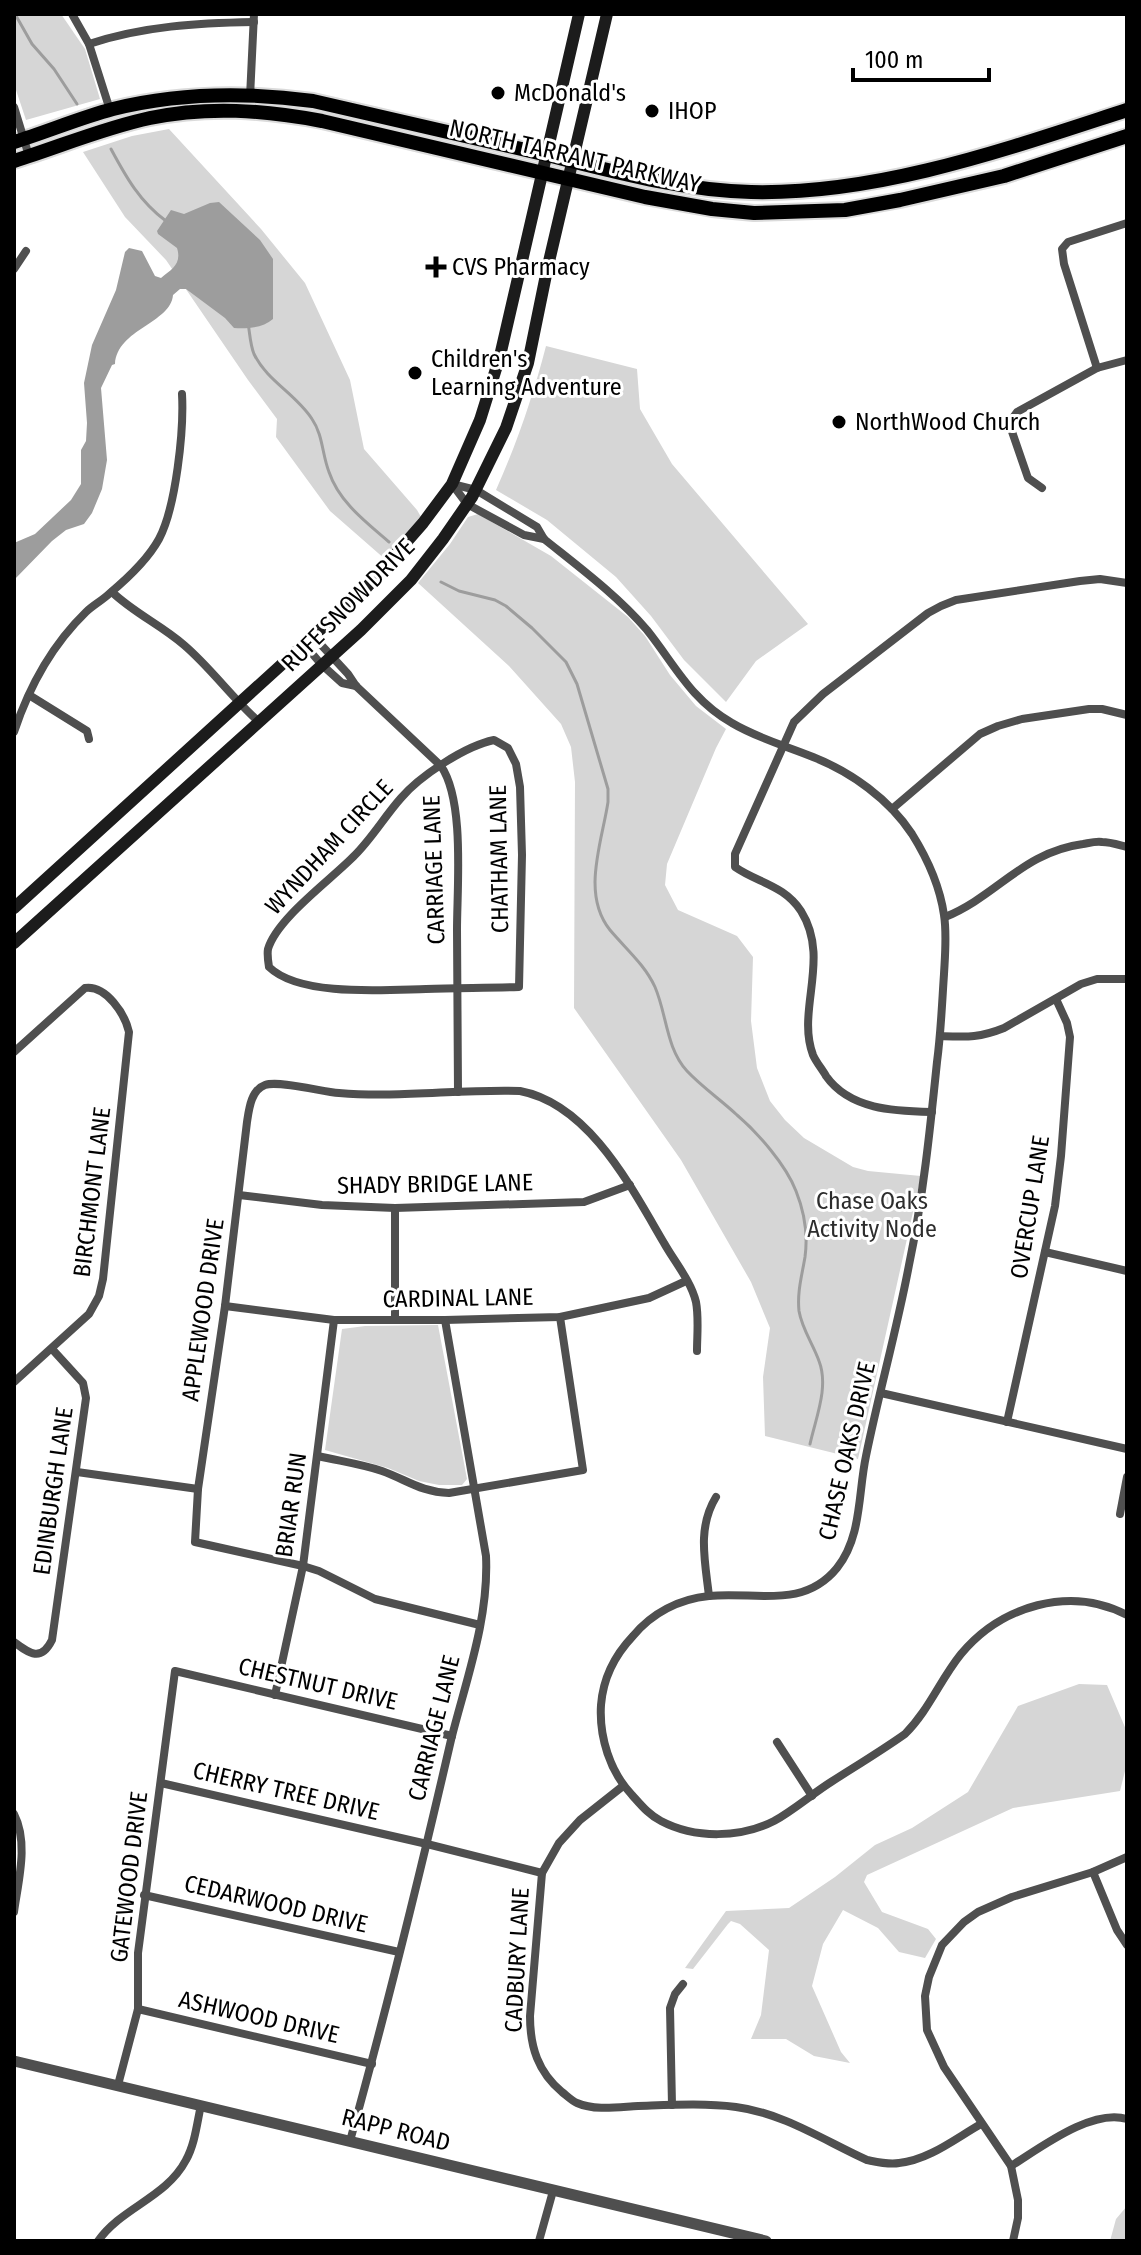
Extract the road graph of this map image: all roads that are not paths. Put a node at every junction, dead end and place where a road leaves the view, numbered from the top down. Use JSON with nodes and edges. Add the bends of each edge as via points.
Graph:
{"nodes":[{"id":1,"x":72,"y":14,"type":"edge"},
{"id":2,"x":579,"y":14,"type":"edge"},
{"id":3,"x":607,"y":14,"type":"edge"},
{"id":4,"x":254,"y":18,"type":"edge"},
{"id":5,"x":89,"y":44,"type":"junction"},
{"id":6,"x":250,"y":94,"type":"junction"},
{"id":7,"x":14,"y":107,"type":"edge"},
{"id":8,"x":110,"y":110,"type":"junction"},
{"id":9,"x":1127,"y":110,"type":"edge"},
{"id":10,"x":249,"y":111,"type":"junction"},
{"id":11,"x":406,"y":122,"type":"junction"},
{"id":12,"x":1127,"y":136,"type":"edge"},
{"id":13,"x":402,"y":139,"type":"junction"},
{"id":14,"x":19,"y":151,"type":"edge"},
{"id":15,"x":546,"y":155,"type":"junction"},
{"id":16,"x":572,"y":162,"type":"junction"},
{"id":17,"x":927,"y":169,"type":"junction"},
{"id":18,"x":542,"y":173,"type":"junction"},
{"id":19,"x":568,"y":179,"type":"junction"},
{"id":20,"x":932,"y":192,"type":"junction"},
{"id":21,"x":1127,"y":223,"type":"edge"},
{"id":22,"x":26,"y":251,"type":"dead end"},
{"id":23,"x":14,"y":269,"type":"edge"},
{"id":24,"x":1127,"y":360,"type":"edge"},
{"id":25,"x":1097,"y":368,"type":"junction"},
{"id":26,"x":182,"y":394,"type":"dead end"},
{"id":27,"x":452,"y":484,"type":"junction"},
{"id":28,"x":1042,"y":488,"type":"dead end"},
{"id":29,"x":476,"y":490,"type":"junction"},
{"id":30,"x":467,"y":504,"type":"junction"},
{"id":31,"x":544,"y":539,"type":"junction"},
{"id":32,"x":1127,"y":583,"type":"edge"},
{"id":33,"x":112,"y":592,"type":"junction"},
{"id":34,"x":308,"y":640,"type":"junction"},
{"id":35,"x":326,"y":660,"type":"junction"},
{"id":36,"x":29,"y":695,"type":"junction"},
{"id":37,"x":237,"y":703,"type":"junction"},
{"id":38,"x":1127,"y":715,"type":"edge"},
{"id":39,"x":259,"y":722,"type":"junction"},
{"id":40,"x":14,"y":732,"type":"edge"},
{"id":41,"x":89,"y":739,"type":"dead end"},
{"id":42,"x":783,"y":745,"type":"junction"},
{"id":43,"x":441,"y":766,"type":"junction"},
{"id":44,"x":892,"y":809,"type":"junction"},
{"id":45,"x":122,"y":810,"type":"junction"},
{"id":46,"x":139,"y":830,"type":"junction"},
{"id":47,"x":1127,"y":847,"type":"edge"},
{"id":48,"x":14,"y":908,"type":"edge"},
{"id":49,"x":945,"y":917,"type":"junction"},
{"id":50,"x":14,"y":943,"type":"edge"},
{"id":51,"x":1127,"y":979,"type":"edge"},
{"id":52,"x":457,"y":988,"type":"junction"},
{"id":53,"x":1056,"y":999,"type":"junction"},
{"id":54,"x":940,"y":1036,"type":"junction"},
{"id":55,"x":14,"y":1052,"type":"edge"},
{"id":56,"x":458,"y":1092,"type":"junction"},
{"id":57,"x":932,"y":1112,"type":"junction"},
{"id":58,"x":630,"y":1185,"type":"junction"},
{"id":59,"x":239,"y":1195,"type":"junction"},
{"id":60,"x":395,"y":1208,"type":"junction"},
{"id":61,"x":1045,"y":1252,"type":"junction"},
{"id":62,"x":1127,"y":1271,"type":"edge"},
{"id":63,"x":686,"y":1281,"type":"junction"},
{"id":64,"x":225,"y":1306,"type":"junction"},
{"id":65,"x":560,"y":1317,"type":"junction"},
{"id":66,"x":395,"y":1319,"type":"junction"},
{"id":67,"x":334,"y":1320,"type":"junction"},
{"id":68,"x":445,"y":1320,"type":"junction"},
{"id":69,"x":52,"y":1349,"type":"junction"},
{"id":70,"x":697,"y":1351,"type":"dead end"},
{"id":71,"x":14,"y":1382,"type":"edge"},
{"id":72,"x":881,"y":1393,"type":"junction"},
{"id":73,"x":1007,"y":1422,"type":"junction"},
{"id":74,"x":1127,"y":1449,"type":"edge"},
{"id":75,"x":318,"y":1456,"type":"junction"},
{"id":76,"x":77,"y":1472,"type":"junction"},
{"id":77,"x":1127,"y":1477,"type":"edge"},
{"id":78,"x":474,"y":1488,"type":"junction"},
{"id":79,"x":198,"y":1489,"type":"junction"},
{"id":80,"x":716,"y":1497,"type":"dead end"},
{"id":81,"x":1120,"y":1514,"type":"dead end"},
{"id":82,"x":303,"y":1566,"type":"junction"},
{"id":83,"x":709,"y":1596,"type":"junction"},
{"id":84,"x":1127,"y":1615,"type":"edge"},
{"id":85,"x":480,"y":1625,"type":"junction"},
{"id":86,"x":14,"y":1642,"type":"edge"},
{"id":87,"x":175,"y":1671,"type":"joint"},
{"id":88,"x":275,"y":1695,"type":"junction"},
{"id":89,"x":452,"y":1736,"type":"junction"},
{"id":90,"x":777,"y":1742,"type":"dead end"},
{"id":91,"x":161,"y":1783,"type":"junction"},
{"id":92,"x":623,"y":1786,"type":"junction"},
{"id":93,"x":812,"y":1796,"type":"junction"},
{"id":94,"x":14,"y":1814,"type":"edge"},
{"id":95,"x":427,"y":1844,"type":"junction"},
{"id":96,"x":1127,"y":1857,"type":"edge"},
{"id":97,"x":1093,"y":1872,"type":"junction"},
{"id":98,"x":542,"y":1873,"type":"junction"},
{"id":99,"x":144,"y":1895,"type":"junction"},
{"id":100,"x":14,"y":1912,"type":"edge"},
{"id":101,"x":1127,"y":1945,"type":"edge"},
{"id":102,"x":399,"y":1952,"type":"junction"},
{"id":103,"x":683,"y":1984,"type":"dead end"},
{"id":104,"x":138,"y":2009,"type":"junction"},
{"id":105,"x":14,"y":2061,"type":"edge"},
{"id":106,"x":372,"y":2064,"type":"junction"},
{"id":107,"x":118,"y":2085,"type":"junction"},
{"id":108,"x":201,"y":2105,"type":"junction"},
{"id":109,"x":672,"y":2105,"type":"junction"},
{"id":110,"x":1127,"y":2119,"type":"edge"},
{"id":111,"x":981,"y":2124,"type":"junction"},
{"id":112,"x":350,"y":2141,"type":"junction"},
{"id":113,"x":1011,"y":2166,"type":"junction"},
{"id":114,"x":553,"y":2191,"type":"junction"},
{"id":115,"x":98,"y":2241,"type":"edge"},
{"id":116,"x":539,"y":2241,"type":"edge"},
{"id":117,"x":766,"y":2241,"type":"edge"},
{"id":118,"x":1013,"y":2241,"type":"edge"}],
"edges":[{"from":1,"to":5,"type":"street"},
{"from":2,"to":15,"type":"main road","name":"RUFE SNOW DRIVE"},
{"from":3,"to":16,"type":"main road","name":"RUFE SNOW DRIVE"},
{"from":4,"to":5,"type":"street","via":[[134,31]]},
{"from":4,"to":6,"type":"street"},
{"from":5,"to":8,"type":"street"},
{"from":6,"to":8,"type":"main road","name":"NORTH TARRANT PARKWAY"},
{"from":6,"to":10,"type":"street"},
{"from":6,"to":11,"type":"main road","name":"NORTH TARRANT PARKWAY","via":[[313,101]]},
{"from":7,"to":14,"type":"street"},
{"from":8,"to":14,"type":"main road","name":"NORTH TARRANT PARKWAY"},
{"from":9,"to":17,"type":"main road","name":"NORTH TARRANT PARKWAY"},
{"from":10,"to":13,"type":"main road","name":"NORTH TARRANT PARKWAY"},
{"from":10,"to":14,"type":"main road","name":"NORTH TARRANT PARKWAY","via":[[151,118]]},
{"from":11,"to":13,"type":"main road"},
{"from":11,"to":15,"type":"main road","name":"NORTH TARRANT PARKWAY"},
{"from":12,"to":20,"type":"main road","name":"NORTH TARRANT PARKWAY","via":[[1004,176]]},
{"from":13,"to":18,"type":"main road","name":"NORTH TARRANT PARKWAY"},
{"from":15,"to":16,"type":"main road","name":"NORTH TARRANT PARKWAY"},
{"from":15,"to":18,"type":"main road","name":"RUFE SNOW DRIVE"},
{"from":16,"to":17,"type":"main road","name":"NORTH TARRANT PARKWAY","via":[[675,185],[750,192],[802,191]]},
{"from":16,"to":19,"type":"main road","name":"RUFE SNOW DRIVE"},
{"from":17,"to":20,"type":"main road"},
{"from":18,"to":19,"type":"main road","name":"NORTH TARRANT PARKWAY"},
{"from":18,"to":27,"type":"main road","name":"RUFE SNOW DRIVE","via":[[500,356]]},
{"from":19,"to":20,"type":"main road","name":"NORTH TARRANT PARKWAY","via":[[668,202],[754,213],[845,210]]},
{"from":19,"to":29,"type":"main road","name":"RUFE SNOW DRIVE","via":[[528,363],[506,428]]},
{"from":21,"to":25,"type":"street","via":[[1068,242],[1062,249]]},
{"from":22,"to":23,"type":"street"},
{"from":24,"to":25,"type":"street"},
{"from":25,"to":28,"type":"street","via":[[1017,412],[1009,423],[1028,478]]},
{"from":26,"to":33,"type":"street","via":[[166,523],[151,551]]},
{"from":27,"to":29,"type":"street","name":"CHASE OAKS DRIVE"},
{"from":27,"to":30,"type":"street","name":"CHASE OAKS DRIVE"},
{"from":27,"to":34,"type":"main road","name":"RUFE SNOW DRIVE","via":[[382,570]]},
{"from":29,"to":30,"type":"main road","name":"RUFE SNOW DRIVE"},
{"from":29,"to":31,"type":"street","name":"CHASE OAKS DRIVE","via":[[537,527]]},
{"from":30,"to":31,"type":"street","name":"CHASE OAKS DRIVE","via":[[524,535]]},
{"from":30,"to":35,"type":"main road","name":"RUFE SNOW DRIVE","via":[[411,580]]},
{"from":31,"to":42,"type":"street","name":"CHASE OAKS DRIVE","via":[[633,616],[696,698],[733,724]]},
{"from":32,"to":42,"type":"street","via":[[1080,581],[941,606],[823,694],[794,722]]},
{"from":33,"to":36,"type":"street","via":[[63,638]]},
{"from":33,"to":37,"type":"street","via":[[183,644]]},
{"from":34,"to":35,"type":"street","name":"CARRIAGE LANE"},
{"from":34,"to":37,"type":"main road","name":"RUFE SNOW DRIVE"},
{"from":35,"to":39,"type":"main road","name":"RUFE SNOW DRIVE"},
{"from":35,"to":43,"type":"street","name":"CARRIAGE LANE","via":[[342,683],[356,686]]},
{"from":36,"to":40,"type":"street"},
{"from":36,"to":41,"type":"street","via":[[87,731]]},
{"from":37,"to":39,"type":"street"},
{"from":37,"to":45,"type":"main road","name":"RUFE SNOW DRIVE"},
{"from":38,"to":44,"type":"street","via":[[1089,709],[998,726],[980,734]]},
{"from":39,"to":46,"type":"main road","name":"RUFE SNOW DRIVE"},
{"from":42,"to":44,"type":"street","name":"CHASE OAKS DRIVE","via":[[834,766]]},
{"from":42,"to":57,"type":"street","via":[[734,864],[794,902],[809,928],[814,961],[810,1043],[830,1081],[866,1105]]},
{"from":43,"to":52,"type":"street","name":"CARRIAGE LANE","via":[[452,791],[457,837]]},
{"from":43,"to":52,"type":"street","name":"CHATHAM LANE","via":[[494,740],[508,748],[520,787],[519,987]]},
{"from":43,"to":52,"type":"street","name":"WYNDHAM CIRCLE","via":[[402,796],[357,853],[294,911],[271,943],[267,959],[276,974],[316,986]]},
{"from":44,"to":49,"type":"street","name":"CHASE OAKS DRIVE","via":[[926,861]]},
{"from":45,"to":46,"type":"main road"},
{"from":45,"to":48,"type":"main road","name":"RUFE SNOW DRIVE"},
{"from":46,"to":50,"type":"main road","name":"RUFE SNOW DRIVE"},
{"from":47,"to":49,"type":"street","via":[[1102,842],[1049,852]]},
{"from":49,"to":54,"type":"street","name":"CHASE OAKS DRIVE"},
{"from":51,"to":53,"type":"street","via":[[1097,979]]},
{"from":52,"to":56,"type":"street","name":"CARRIAGE LANE"},
{"from":53,"to":54,"type":"street","via":[[992,1033]]},
{"from":53,"to":61,"type":"street","name":"OVERCUP LANE","via":[[1067,1023],[1070,1051],[1058,1181]]},
{"from":54,"to":57,"type":"street","name":"CHASE OAKS DRIVE"},
{"from":55,"to":69,"type":"street","name":"BIRCHMONT LANE","via":[[91,987],[127,1021],[129,1046],[103,1279],[89,1314]]},
{"from":56,"to":58,"type":"street","via":[[533,1093],[590,1133]]},
{"from":56,"to":59,"type":"street","name":"APPLEWOOD DRIVE","via":[[359,1095],[266,1085],[250,1106]]},
{"from":57,"to":72,"type":"street","name":"CHASE OAKS DRIVE","via":[[909,1265]]},
{"from":58,"to":60,"type":"street","name":"SHADY BRIDGE LANE","via":[[584,1202]]},
{"from":58,"to":63,"type":"street"},
{"from":59,"to":60,"type":"street","name":"SHADY BRIDGE LANE"},
{"from":59,"to":64,"type":"street","name":"APPLEWOOD DRIVE"},
{"from":60,"to":66,"type":"street"},
{"from":61,"to":62,"type":"street"},
{"from":61,"to":73,"type":"street","name":"OVERCUP LANE"},
{"from":63,"to":65,"type":"street","name":"CARDINAL LANE","via":[[649,1298]]},
{"from":63,"to":70,"type":"street","via":[[695,1301]]},
{"from":64,"to":67,"type":"street","name":"CARDINAL LANE"},
{"from":64,"to":79,"type":"street","name":"APPLEWOOD DRIVE"},
{"from":65,"to":68,"type":"street","name":"CARDINAL LANE"},
{"from":65,"to":78,"type":"street","via":[[583,1470]]},
{"from":66,"to":67,"type":"street","name":"CARDINAL LANE"},
{"from":66,"to":68,"type":"street","name":"CARDINAL LANE"},
{"from":67,"to":75,"type":"street","name":"BRIAR RUN"},
{"from":68,"to":78,"type":"street","name":"CARRIAGE LANE"},
{"from":69,"to":71,"type":"street","name":"BIRCHMONT LANE"},
{"from":69,"to":76,"type":"street","name":"EDINBURGH LANE","via":[[86,1389]]},
{"from":72,"to":73,"type":"street"},
{"from":72,"to":83,"type":"street","name":"CHASE OAKS DRIVE","via":[[854,1534],[835,1570],[816,1586],[788,1596]]},
{"from":73,"to":74,"type":"street"},
{"from":75,"to":78,"type":"street","via":[[385,1472],[432,1493]]},
{"from":75,"to":82,"type":"street","name":"BRIAR RUN"},
{"from":76,"to":79,"type":"street"},
{"from":76,"to":86,"type":"street","name":"EDINBURGH LANE","via":[[52,1640],[41,1655]]},
{"from":77,"to":81,"type":"street"},
{"from":78,"to":85,"type":"street","name":"CARRIAGE LANE","via":[[486,1556]]},
{"from":79,"to":82,"type":"street","name":"APPLEWOOD DRIVE","via":[[195,1542]]},
{"from":80,"to":83,"type":"street","via":[[707,1513],[703,1548]]},
{"from":82,"to":85,"type":"street","via":[[375,1599]]},
{"from":82,"to":88,"type":"street","name":"BRIAR RUN"},
{"from":83,"to":92,"type":"street","name":"CHASE OAKS DRIVE","via":[[663,1610],[618,1652],[603,1690],[601,1726]]},
{"from":84,"to":93,"type":"street","name":"CHASE OAKS DRIVE","via":[[1076,1601],[1018,1610],[962,1653],[905,1734]]},
{"from":85,"to":89,"type":"street","name":"CARRIAGE LANE"},
{"from":87,"to":88,"type":"street","name":"CHESTNUT DRIVE"},
{"from":87,"to":91,"type":"street","name":"GATEWOOD DRIVE"},
{"from":88,"to":89,"type":"street","name":"CHESTNUT DRIVE"},
{"from":89,"to":95,"type":"street","name":"CARRIAGE LANE"},
{"from":90,"to":93,"type":"street"},
{"from":91,"to":95,"type":"street","name":"CHERRY TREE DRIVE"},
{"from":91,"to":99,"type":"street","name":"GATEWOOD DRIVE"},
{"from":92,"to":93,"type":"street","name":"CHASE OAKS DRIVE","via":[[663,1823],[714,1835],[773,1821]]},
{"from":92,"to":98,"type":"street","name":"CADBURY LANE","via":[[580,1820]]},
{"from":94,"to":100,"type":"street","via":[[22,1846]]},
{"from":95,"to":98,"type":"street","name":"CHERRY TREE DRIVE"},
{"from":95,"to":102,"type":"street","name":"CARRIAGE LANE"},
{"from":96,"to":97,"type":"street"},
{"from":97,"to":101,"type":"street"},
{"from":97,"to":111,"type":"street","via":[[978,1912],[942,1945],[935,1959],[925,1996],[927,2030]]},
{"from":98,"to":109,"type":"street","name":"CADBURY LANE","via":[[530,2016],[530,2037],[542,2071],[577,2103],[599,2108]]},
{"from":99,"to":102,"type":"street","name":"CEDARWOOD DRIVE"},
{"from":99,"to":104,"type":"street","name":"GATEWOOD DRIVE"},
{"from":102,"to":106,"type":"street","name":"CARRIAGE LANE"},
{"from":103,"to":109,"type":"street","via":[[670,2008]]},
{"from":104,"to":106,"type":"street","name":"ASHWOOD DRIVE"},
{"from":104,"to":107,"type":"street","name":"GATEWOOD DRIVE"},
{"from":105,"to":107,"type":"street","name":"RAPP ROAD"},
{"from":106,"to":112,"type":"street","name":"CARRIAGE LANE"},
{"from":107,"to":108,"type":"street","name":"RAPP ROAD"},
{"from":108,"to":112,"type":"street","name":"RAPP ROAD"},
{"from":108,"to":115,"type":"street","via":[[186,2160],[174,2177],[114,2221]]},
{"from":109,"to":111,"type":"street","via":[[756,2110],[867,2160],[898,2164],[922,2157]]},
{"from":110,"to":113,"type":"street","via":[[1099,2118]]},
{"from":111,"to":113,"type":"street"},
{"from":112,"to":114,"type":"street","name":"RAPP ROAD"},
{"from":113,"to":118,"type":"street","via":[[1018,2200]]},
{"from":114,"to":116,"type":"street"},
{"from":114,"to":117,"type":"street","name":"RAPP ROAD"}]}
